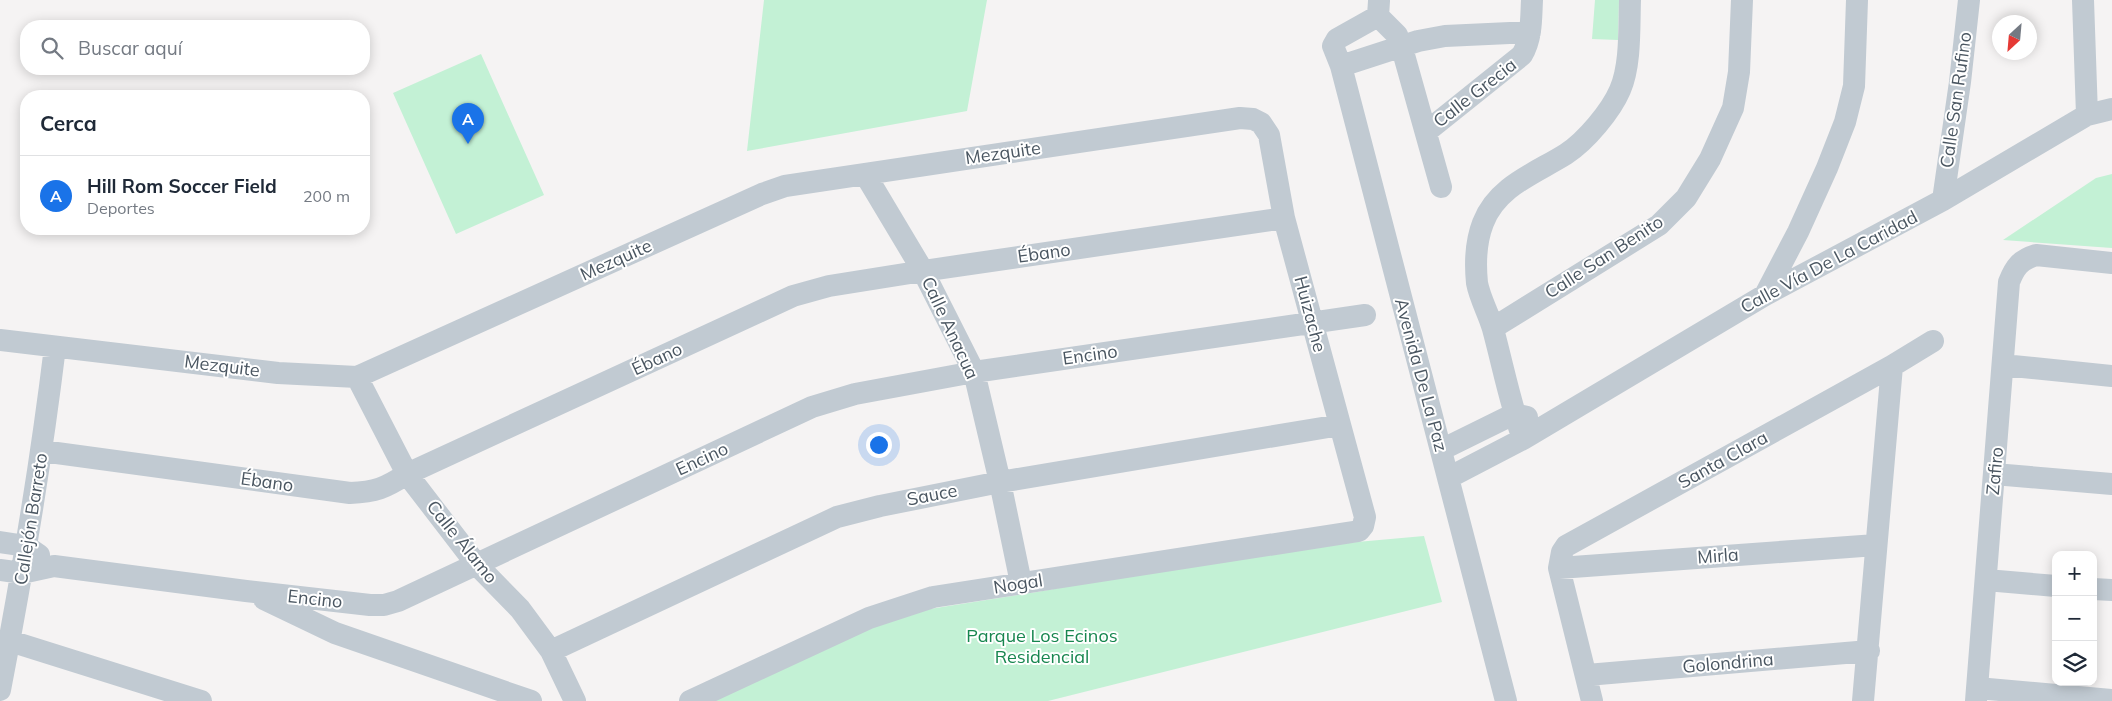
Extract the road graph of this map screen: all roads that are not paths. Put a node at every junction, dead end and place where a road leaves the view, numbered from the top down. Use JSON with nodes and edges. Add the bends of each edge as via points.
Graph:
{"nodes":[{"id":1,"x":1532,"y":0,"type":"edge"},
{"id":2,"x":1630,"y":0,"type":"edge"},
{"id":3,"x":1742,"y":0,"type":"edge"},
{"id":4,"x":1857,"y":0,"type":"edge"},
{"id":5,"x":1969,"y":0,"type":"edge"},
{"id":6,"x":2083,"y":0,"type":"edge"},
{"id":7,"x":1379,"y":8,"type":"edge"},
{"id":8,"x":1530,"y":32,"type":"junction"},
{"id":9,"x":1402,"y":48,"type":"junction"},
{"id":10,"x":1338,"y":58,"type":"junction"},
{"id":11,"x":2112,"y":109,"type":"edge"},
{"id":12,"x":2088,"y":115,"type":"junction"},
{"id":13,"x":1240,"y":118,"type":"joint"},
{"id":14,"x":1426,"y":132,"type":"junction"},
{"id":15,"x":865,"y":174,"type":"junction"},
{"id":16,"x":1442,"y":187,"type":"dead end"},
{"id":17,"x":1943,"y":200,"type":"junction"},
{"id":18,"x":1284,"y":218,"type":"junction"},
{"id":19,"x":2112,"y":263,"type":"edge"},
{"id":20,"x":923,"y":271,"type":"junction"},
{"id":21,"x":1765,"y":295,"type":"junction"},
{"id":22,"x":1365,"y":315,"type":"dead end"},
{"id":23,"x":1312,"y":323,"type":"junction"},
{"id":24,"x":1493,"y":328,"type":"junction"},
{"id":25,"x":0,"y":340,"type":"edge"},
{"id":26,"x":1933,"y":340,"type":"dead end"},
{"id":27,"x":55,"y":347,"type":"junction"},
{"id":28,"x":2003,"y":365,"type":"junction"},
{"id":29,"x":1892,"y":366,"type":"junction"},
{"id":30,"x":974,"y":372,"type":"junction"},
{"id":31,"x":2112,"y":376,"type":"edge"},
{"id":32,"x":357,"y":378,"type":"junction"},
{"id":33,"x":1514,"y":414,"type":"junction"},
{"id":34,"x":1550,"y":422,"type":"junction"},
{"id":35,"x":1340,"y":426,"type":"junction"},
{"id":36,"x":1523,"y":440,"type":"junction"},
{"id":37,"x":1441,"y":450,"type":"junction"},
{"id":38,"x":42,"y":451,"type":"junction"},
{"id":39,"x":407,"y":474,"type":"junction"},
{"id":40,"x":1994,"y":474,"type":"junction"},
{"id":41,"x":1448,"y":478,"type":"junction"},
{"id":42,"x":1000,"y":482,"type":"junction"},
{"id":43,"x":2112,"y":484,"type":"edge"},
{"id":44,"x":1363,"y":526,"type":"joint"},
{"id":45,"x":0,"y":542,"type":"edge"},
{"id":46,"x":1876,"y":545,"type":"junction"},
{"id":47,"x":26,"y":546,"type":"junction"},
{"id":48,"x":1559,"y":564,"type":"junction"},
{"id":49,"x":477,"y":565,"type":"junction"},
{"id":50,"x":54,"y":566,"type":"junction"},
{"id":51,"x":0,"y":570,"type":"edge"},
{"id":52,"x":22,"y":573,"type":"junction"},
{"id":53,"x":1986,"y":580,"type":"junction"},
{"id":54,"x":1021,"y":583,"type":"junction"},
{"id":55,"x":2052,"y":586,"type":"edge"},
{"id":56,"x":2097,"y":589,"type":"edge"},
{"id":57,"x":2112,"y":590,"type":"edge"},
{"id":58,"x":246,"y":591,"type":"junction"},
{"id":59,"x":10,"y":641,"type":"junction"},
{"id":60,"x":551,"y":651,"type":"junction"},
{"id":61,"x":1868,"y":651,"type":"junction"},
{"id":62,"x":1586,"y":675,"type":"junction"},
{"id":63,"x":0,"y":690,"type":"edge"},
{"id":64,"x":1976,"y":694,"type":"edge"},
{"id":65,"x":2112,"y":700,"type":"edge"},
{"id":66,"x":201,"y":701,"type":"edge"},
{"id":67,"x":531,"y":701,"type":"edge"},
{"id":68,"x":576,"y":701,"type":"edge"},
{"id":69,"x":690,"y":701,"type":"edge"},
{"id":70,"x":1506,"y":701,"type":"edge"},
{"id":71,"x":1592,"y":701,"type":"edge"},
{"id":72,"x":1863,"y":701,"type":"edge"}],
"edges":[{"from":1,"to":8,"type":"street","name":"Calle Grecia"},
{"from":2,"to":24,"type":"street","via":[[1626,72],[1611,106],[1568,153],[1505,192],[1484,222],[1476,265],[1478,285]]},
{"from":3,"to":24,"type":"street","name":"Calle San Benito","via":[[1739,72],[1732,108],[1710,159],[1686,198],[1659,225]]},
{"from":4,"to":21,"type":"street","via":[[1854,86],[1845,122],[1802,224]]},
{"from":5,"to":17,"type":"street","name":"Calle San Rufino"},
{"from":6,"to":12,"type":"street"},
{"from":7,"to":9,"type":"street","name":"Calle Grecia"},
{"from":7,"to":10,"type":"street","via":[[1337,39],[1334,46]]},
{"from":8,"to":9,"type":"street","via":[[1445,36]]},
{"from":8,"to":14,"type":"street","name":"Calle Grecia","via":[[1528,46],[1522,55]]},
{"from":9,"to":10,"type":"street"},
{"from":9,"to":14,"type":"street","name":"Calle Grecia"},
{"from":10,"to":37,"type":"street","name":"Avenida De La Paz"},
{"from":11,"to":12,"type":"street","name":"Calle Vía De La Caridad"},
{"from":12,"to":17,"type":"street","name":"Calle Vía De La Caridad"},
{"from":13,"to":15,"type":"street","name":"Mezquite"},
{"from":13,"to":18,"type":"street","name":"Huizache","via":[[1261,123],[1269,135]]},
{"from":14,"to":16,"type":"street"},
{"from":15,"to":20,"type":"street","name":"Calle Anacua"},
{"from":15,"to":32,"type":"street","name":"Mezquite","via":[[785,186],[762,194]]},
{"from":17,"to":21,"type":"street","name":"Calle Vía De La Caridad"},
{"from":18,"to":20,"type":"street","name":"Ébano"},
{"from":18,"to":23,"type":"street","name":"Huizache"},
{"from":19,"to":28,"type":"street","name":"Zafiro","via":[[2036,255],[2024,259],[2014,268],[2009,282]]},
{"from":20,"to":30,"type":"street","name":"Calle Anacua"},
{"from":20,"to":39,"type":"street","name":"Ébano","via":[[829,286],[793,296]]},
{"from":21,"to":34,"type":"street","name":"Calle Vía De La Caridad"},
{"from":22,"to":23,"type":"street","name":"Encino"},
{"from":23,"to":30,"type":"street","name":"Encino"},
{"from":23,"to":35,"type":"street","name":"Huizache"},
{"from":24,"to":33,"type":"street"},
{"from":25,"to":27,"type":"street","name":"Mezquite"},
{"from":26,"to":29,"type":"street","name":"Santa Clara"},
{"from":27,"to":32,"type":"street","name":"Mezquite","via":[[278,373]]},
{"from":27,"to":38,"type":"street","name":"Callejón Barreto"},
{"from":28,"to":31,"type":"street"},
{"from":28,"to":40,"type":"street","name":"Zafiro"},
{"from":29,"to":46,"type":"street"},
{"from":29,"to":48,"type":"street","name":"Santa Clara","via":[[1566,546]]},
{"from":30,"to":42,"type":"street","name":"Calle Anacua"},
{"from":30,"to":49,"type":"street","name":"Encino","via":[[855,394],[812,407]]},
{"from":32,"to":39,"type":"street","name":"Calle Álamo"},
{"from":33,"to":34,"type":"street"},
{"from":33,"to":36,"type":"street"},
{"from":33,"to":37,"type":"street"},
{"from":34,"to":36,"type":"street","name":"Calle Vía De La Caridad"},
{"from":35,"to":42,"type":"street","name":"Sauce"},
{"from":35,"to":44,"type":"street","name":"Huizache","via":[[1365,517]]},
{"from":36,"to":41,"type":"street","name":"Calle Vía De La Caridad"},
{"from":37,"to":41,"type":"street","name":"Avenida De La Paz"},
{"from":38,"to":39,"type":"street","name":"Ébano","via":[[350,493],[383,489]]},
{"from":38,"to":47,"type":"street","name":"Callejón Barreto"},
{"from":39,"to":49,"type":"street","name":"Calle Álamo"},
{"from":40,"to":43,"type":"street"},
{"from":40,"to":53,"type":"street","name":"Zafiro"},
{"from":41,"to":70,"type":"street","name":"Avenida De La Paz"},
{"from":42,"to":54,"type":"street","name":"Calle Anacua"},
{"from":42,"to":60,"type":"street","name":"Sauce","via":[[837,517]]},
{"from":44,"to":54,"type":"street","name":"Nogal","via":[[1353,533]]},
{"from":45,"to":47,"type":"street","name":"Encino"},
{"from":46,"to":48,"type":"street","name":"Mirla"},
{"from":46,"to":61,"type":"street"},
{"from":47,"to":50,"type":"street","name":"Encino"},
{"from":47,"to":52,"type":"street","name":"Callejón Barreto"},
{"from":48,"to":62,"type":"street"},
{"from":49,"to":58,"type":"street","name":"Encino","via":[[384,605]]},
{"from":49,"to":60,"type":"street","name":"Calle Álamo","via":[[520,609]]},
{"from":50,"to":52,"type":"street","name":"Encino"},
{"from":50,"to":58,"type":"street","name":"Encino"},
{"from":51,"to":52,"type":"street","name":"Encino"},
{"from":52,"to":59,"type":"street","name":"Callejón Barreto"},
{"from":53,"to":55,"type":"street"},
{"from":53,"to":64,"type":"street","name":"Zafiro"},
{"from":54,"to":69,"type":"street","name":"Nogal","via":[[933,597],[869,618]]},
{"from":56,"to":57,"type":"street"},
{"from":58,"to":67,"type":"street","via":[[335,633]]},
{"from":59,"to":63,"type":"street","name":"Callejón Barreto"},
{"from":59,"to":66,"type":"street"},
{"from":60,"to":68,"type":"street","name":"Calle Álamo"},
{"from":61,"to":62,"type":"street","name":"Golondrina"},
{"from":61,"to":72,"type":"street"},
{"from":62,"to":71,"type":"street"},
{"from":64,"to":65,"type":"street"}]}
